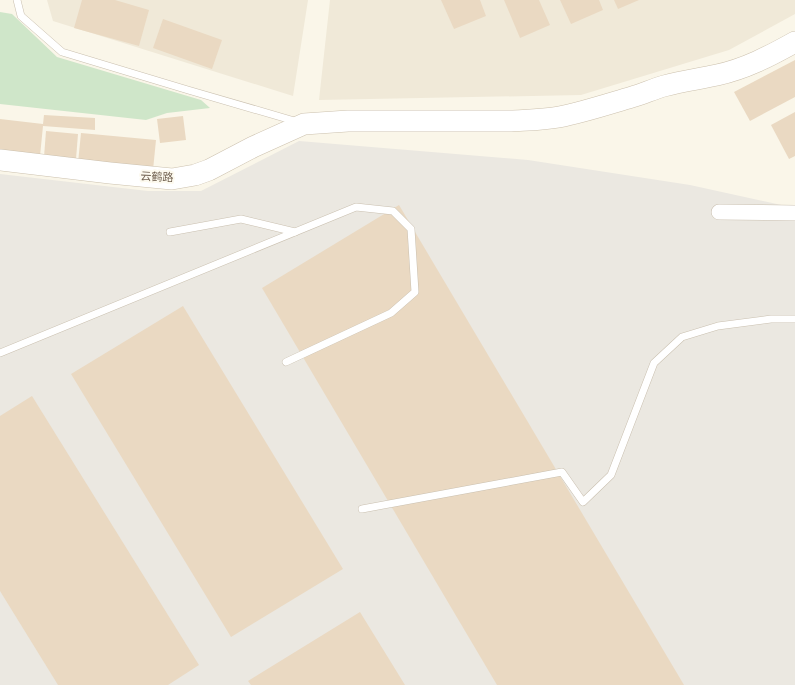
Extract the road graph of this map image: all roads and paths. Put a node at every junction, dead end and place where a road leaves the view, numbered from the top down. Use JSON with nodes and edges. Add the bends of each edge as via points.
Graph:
{"nodes":[{"id":1,"x":17,"y":0,"type":"edge"},
{"id":2,"x":795,"y":42,"type":"edge"},
{"id":3,"x":304,"y":124,"type":"junction"},
{"id":4,"x":0,"y":160,"type":"edge"},
{"id":5,"x":719,"y":212,"type":"dead end"},
{"id":6,"x":795,"y":213,"type":"edge"},
{"id":7,"x":170,"y":232,"type":"dead end"},
{"id":8,"x":295,"y":232,"type":"junction"},
{"id":9,"x":795,"y":319,"type":"edge"},
{"id":10,"x":0,"y":353,"type":"edge"},
{"id":11,"x":286,"y":362,"type":"dead end"},
{"id":12,"x":362,"y":509,"type":"dead end"}],
"edges":[{"from":1,"to":3,"type":"lane","via":[[21,16],[62,52]]},
{"from":2,"to":3,"type":"street","via":[[776,53],[734,70],[675,83],[559,117],[511,121],[348,121]]},
{"from":3,"to":4,"type":"street","name":"云鹤路","via":[[209,170],[172,179]]},
{"from":5,"to":6,"type":"street"},
{"from":7,"to":8,"type":"lane","via":[[241,219]]},
{"from":8,"to":10,"type":"lane"},
{"from":8,"to":11,"type":"lane","via":[[356,207],[393,211],[411,229],[415,292],[391,313]]},
{"from":9,"to":12,"type":"lane","via":[[718,326],[682,337],[654,363],[611,474],[583,502],[562,472]]}]}
